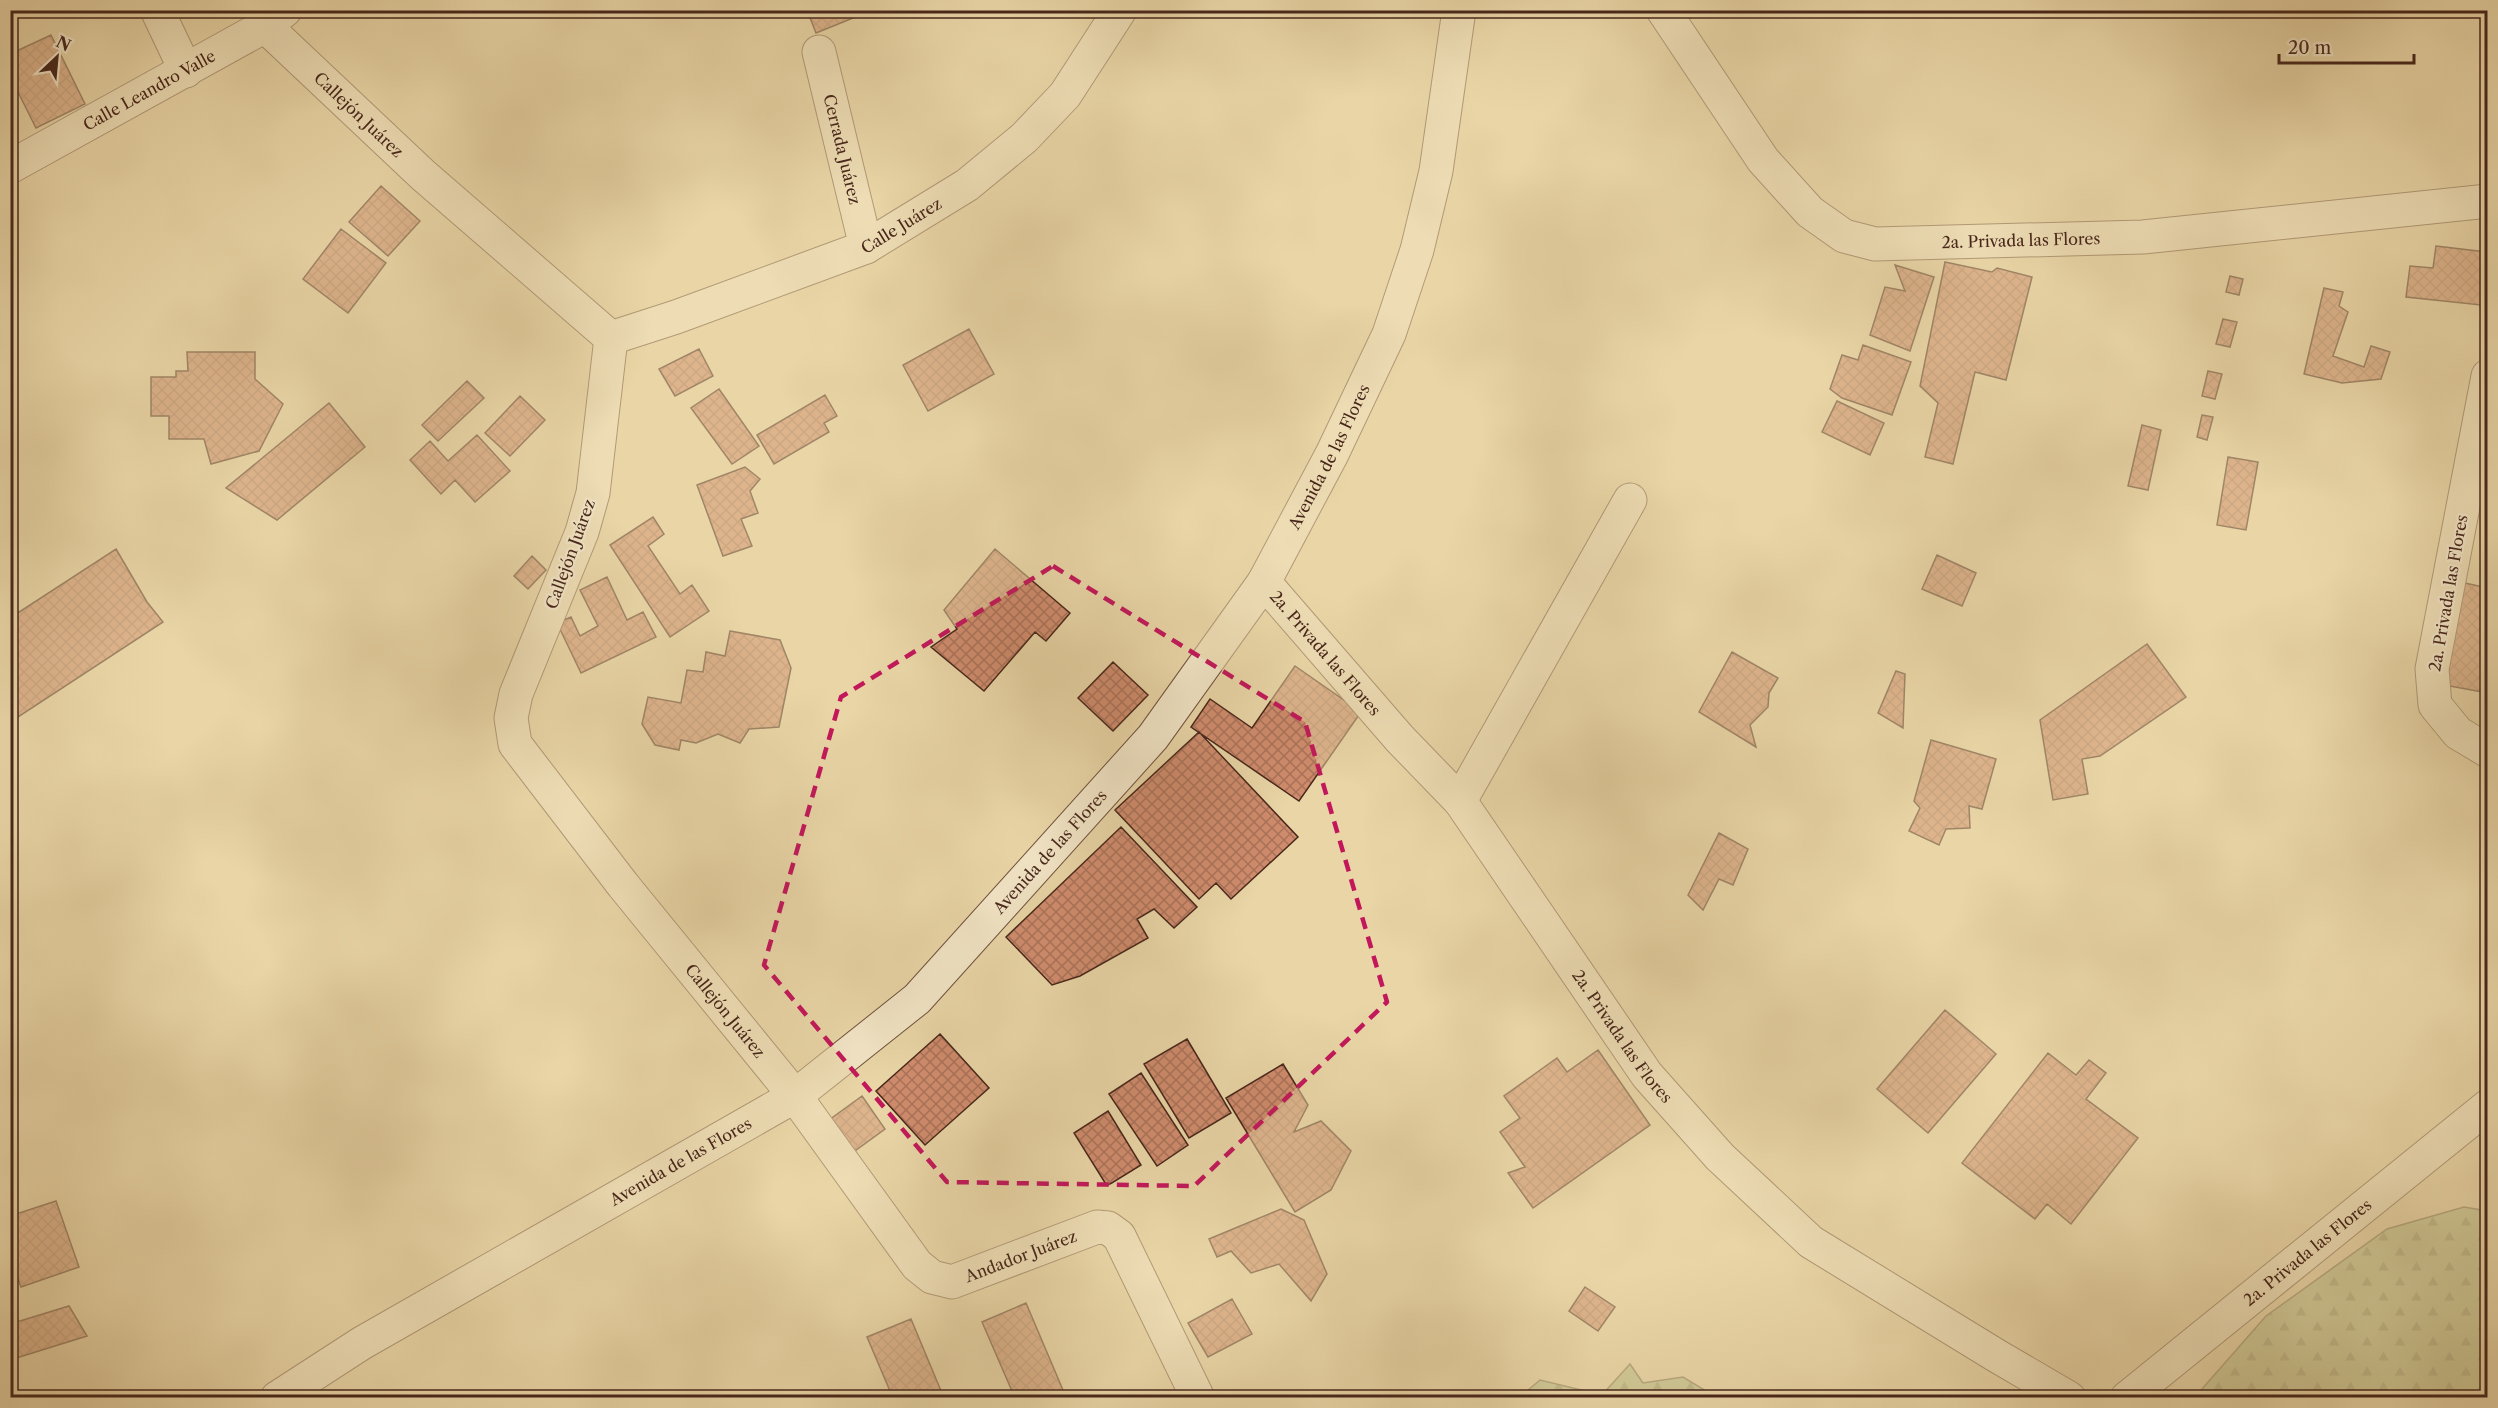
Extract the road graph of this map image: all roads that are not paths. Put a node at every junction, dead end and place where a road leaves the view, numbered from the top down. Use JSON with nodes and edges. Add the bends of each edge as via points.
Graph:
{"nodes":[{"id":1,"x":157,"y":10,"type":"edge"},
{"id":2,"x":1120,"y":10,"type":"edge"},
{"id":3,"x":1459,"y":10,"type":"edge"},
{"id":4,"x":1663,"y":10,"type":"edge"},
{"id":5,"x":275,"y":18,"type":"edge"},
{"id":6,"x":819,"y":52,"type":"dead end"},
{"id":7,"x":186,"y":71,"type":"junction"},
{"id":8,"x":10,"y":167,"type":"edge"},
{"id":9,"x":2487,"y":201,"type":"edge"},
{"id":10,"x":866,"y":247,"type":"junction"},
{"id":11,"x":610,"y":338,"type":"junction"},
{"id":12,"x":2487,"y":376,"type":"edge"},
{"id":13,"x":1630,"y":500,"type":"dead end"},
{"id":14,"x":1264,"y":582,"type":"junction"},
{"id":15,"x":2487,"y":751,"type":"edge"},
{"id":16,"x":1460,"y":801,"type":"junction"},
{"id":17,"x":795,"y":1096,"type":"junction"},
{"id":18,"x":2487,"y":1106,"type":"edge"},
{"id":19,"x":277,"y":1398,"type":"edge"},
{"id":20,"x":1198,"y":1398,"type":"edge"},
{"id":21,"x":2069,"y":1398,"type":"edge"},
{"id":22,"x":2127,"y":1398,"type":"edge"}],
"edges":[{"from":1,"to":7,"type":"street"},
{"from":2,"to":10,"type":"street","name":"Calle Juárez","via":[[1065,95],[1024,138],[967,185]]},
{"from":3,"to":14,"type":"street","name":"Avenida de las Flores","via":[[1436,171],[1417,250],[1389,334],[1332,454]]},
{"from":4,"to":9,"type":"street","name":"2a. Privada las Flores","via":[[1763,160],[1810,212],[1844,236],[1875,244],[2143,237]]},
{"from":5,"to":7,"type":"street","name":"Calle Leandro Valle"},
{"from":5,"to":11,"type":"street","name":"Callejón Juárez","via":[[423,175]]},
{"from":6,"to":10,"type":"street","name":"Cerrada Juárez"},
{"from":7,"to":8,"type":"street","name":"Calle Leandro Valle"},
{"from":10,"to":11,"type":"street","name":"Calle Juárez"},
{"from":11,"to":17,"type":"street","name":"Callejón Juárez","via":[[593,493],[582,532],[516,694],[510,718],[515,744],[623,885]]},
{"from":12,"to":15,"type":"street","name":"2a. Privada las Flores","via":[[2432,669],[2435,705],[2458,733]]},
{"from":13,"to":16,"type":"street"},
{"from":14,"to":16,"type":"street","name":"2a. Privada las Flores","via":[[1400,739]]},
{"from":14,"to":17,"type":"street","name":"Avenida de las Flores","via":[[1153,737],[950,964],[917,999]]},
{"from":16,"to":21,"type":"street","name":"2a. Privada las Flores","via":[[1647,1075],[1720,1157],[1811,1242]]},
{"from":17,"to":19,"type":"street","name":"Avenida de las Flores","via":[[362,1343]]},
{"from":17,"to":20,"type":"street","name":"Andador Juárez","via":[[917,1265],[932,1277],[952,1282],[1097,1227],[1108,1228],[1119,1236]]},
{"from":18,"to":22,"type":"street","name":"2a. Privada las Flores"}]}
